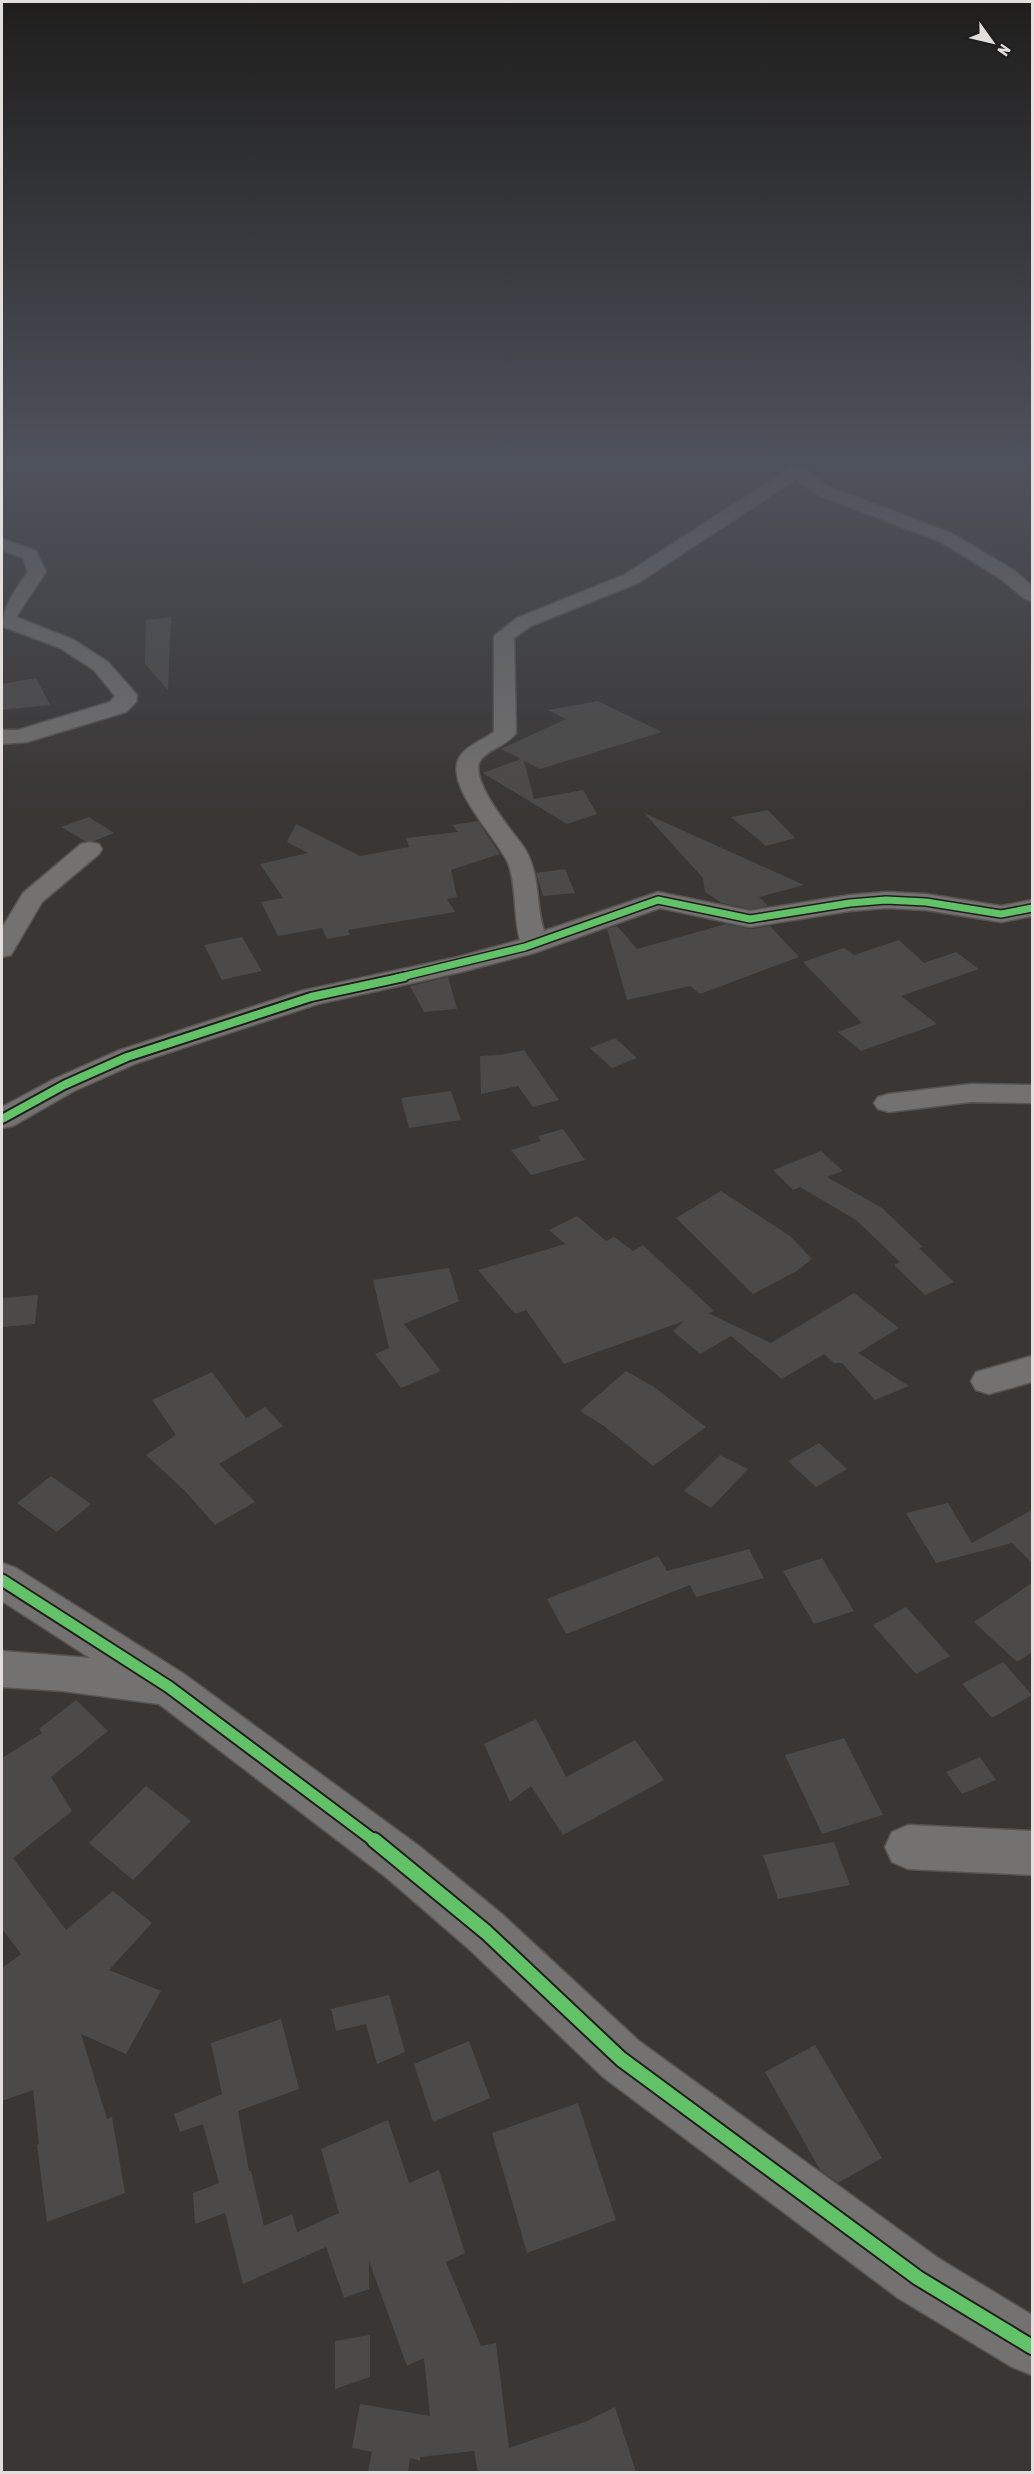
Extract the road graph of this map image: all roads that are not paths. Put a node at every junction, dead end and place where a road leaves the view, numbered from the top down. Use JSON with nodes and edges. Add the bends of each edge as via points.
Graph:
{"nodes":[{"id":1,"x":32,"y":580,"type":"edge"},
{"id":2,"x":627,"y":580,"type":"edge"},
{"id":3,"x":1015,"y":580,"type":"edge"},
{"id":4,"x":1032,"y":595,"type":"edge"},
{"id":5,"x":2,"y":737,"type":"edge"},
{"id":6,"x":90,"y":849,"type":"dead end"},
{"id":7,"x":1032,"y":908,"type":"edge"},
{"id":8,"x":534,"y":944,"type":"junction"},
{"id":9,"x":2,"y":949,"type":"edge"},
{"id":10,"x":1032,"y":1094,"type":"edge"},
{"id":11,"x":889,"y":1103,"type":"dead end"},
{"id":12,"x":2,"y":1119,"type":"edge"},
{"id":13,"x":1032,"y":1369,"type":"edge"},
{"id":14,"x":989,"y":1381,"type":"dead end"},
{"id":15,"x":2,"y":1580,"type":"edge"},
{"id":16,"x":2,"y":1669,"type":"edge"},
{"id":17,"x":169,"y":1688,"type":"junction"},
{"id":18,"x":908,"y":1847,"type":"dead end"},
{"id":19,"x":1032,"y":1853,"type":"edge"},
{"id":20,"x":1032,"y":2347,"type":"edge"}],
"edges":[{"from":1,"to":5,"type":"street","via":[[6,617],[11,623],[67,644],[101,666],[126,695],[125,702],[19,736]]},
{"from":2,"to":8,"type":"street","via":[[524,622],[504,636],[505,733],[471,757],[467,765],[468,782],[525,873],[527,918]]},
{"from":3,"to":4,"type":"street"},
{"from":6,"to":9,"type":"street","via":[[32,898]]},
{"from":7,"to":8,"type":"street","via":[[1001,914],[886,900],[750,920],[658,900]]},
{"from":8,"to":12,"type":"street","via":[[311,997],[126,1057]]},
{"from":10,"to":11,"type":"street","via":[[971,1093]]},
{"from":13,"to":14,"type":"street"},
{"from":15,"to":17,"type":"street"},
{"from":16,"to":17,"type":"street"},
{"from":17,"to":20,"type":"street","via":[[403,1862],[486,1932],[621,2059],[918,2278]]},
{"from":18,"to":19,"type":"street"}]}
